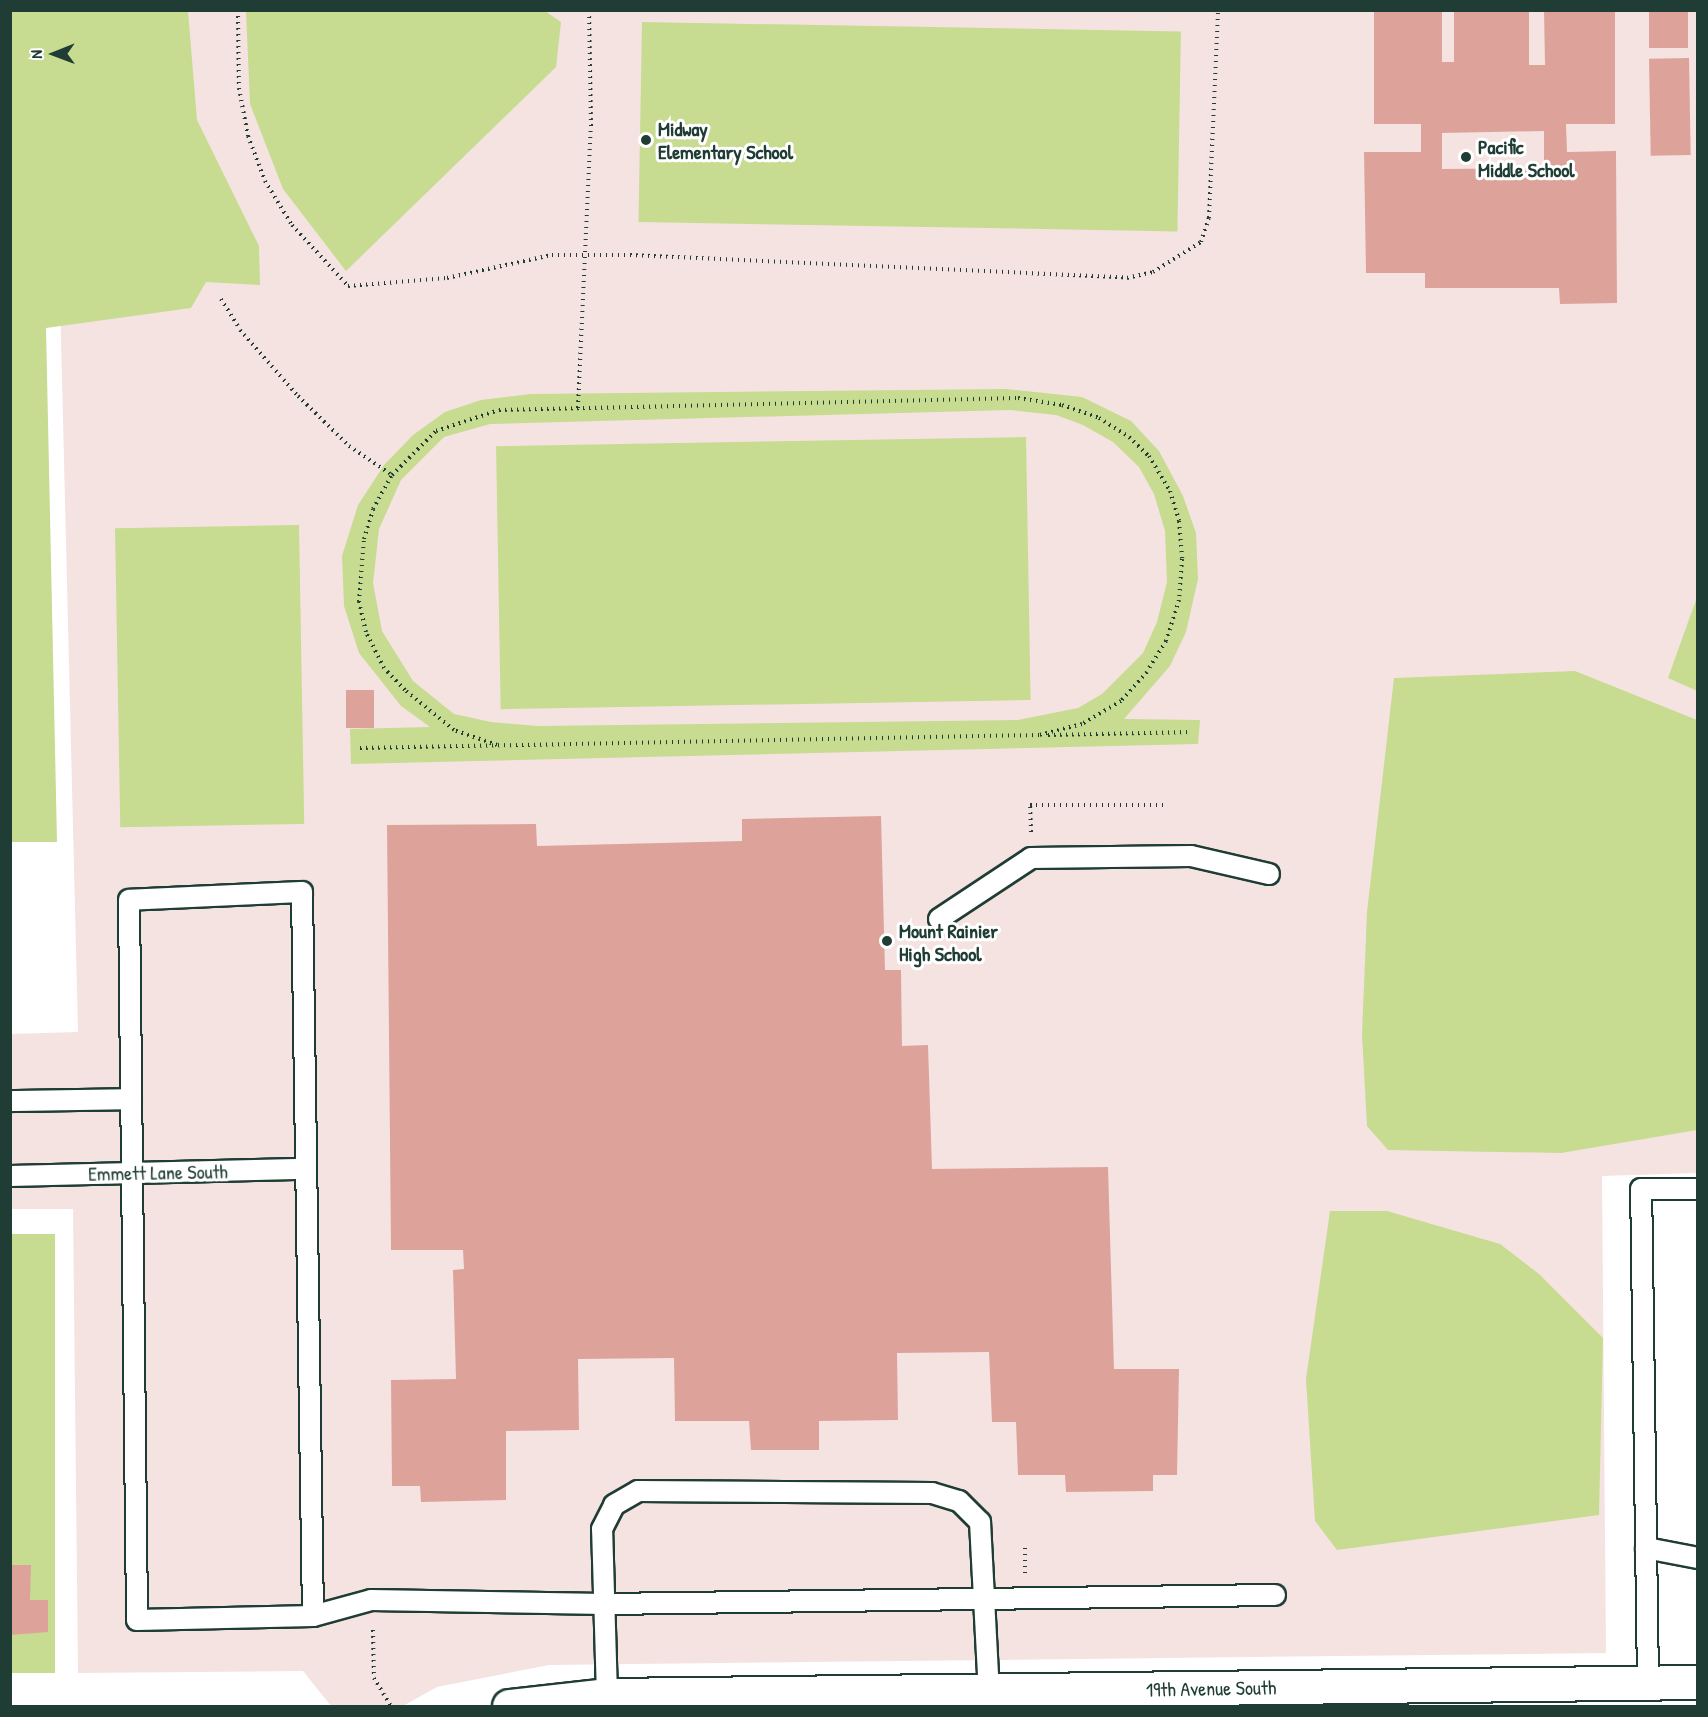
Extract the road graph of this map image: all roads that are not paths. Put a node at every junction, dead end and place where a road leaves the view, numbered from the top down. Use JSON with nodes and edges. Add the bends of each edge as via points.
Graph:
{"nodes":[{"id":1,"x":1269,"y":874,"type":"dead end"},
{"id":2,"x":939,"y":919,"type":"dead end"},
{"id":3,"x":131,"y":1099,"type":"junction"},
{"id":4,"x":10,"y":1101,"type":"edge"},
{"id":5,"x":306,"y":1169,"type":"junction"},
{"id":6,"x":132,"y":1172,"type":"junction"},
{"id":7,"x":10,"y":1176,"type":"edge"},
{"id":8,"x":1698,"y":1189,"type":"edge"},
{"id":9,"x":1646,"y":1548,"type":"junction"},
{"id":10,"x":1698,"y":1558,"type":"edge"},
{"id":11,"x":1275,"y":1595,"type":"dead end"},
{"id":12,"x":983,"y":1599,"type":"junction"},
{"id":13,"x":605,"y":1604,"type":"junction"},
{"id":14,"x":313,"y":1616,"type":"junction"},
{"id":15,"x":1648,"y":1682,"type":"junction"},
{"id":16,"x":1698,"y":1682,"type":"edge"},
{"id":17,"x":989,"y":1692,"type":"junction"},
{"id":18,"x":607,"y":1695,"type":"junction"},
{"id":19,"x":932,"y":1699,"type":"edge"},
{"id":20,"x":786,"y":1700,"type":"edge"},
{"id":21,"x":647,"y":1701,"type":"edge"},
{"id":22,"x":525,"y":1705,"type":"edge"}],
"edges":[{"from":1,"to":2,"type":"lane","via":[[1191,856],[1031,858]]},
{"from":3,"to":4,"type":"lane"},
{"from":3,"to":5,"type":"lane","via":[[129,900],[302,892]]},
{"from":3,"to":6,"type":"lane"},
{"from":5,"to":6,"type":"lane","name":"Emmett Lane South"},
{"from":5,"to":14,"type":"lane"},
{"from":6,"to":7,"type":"lane","name":"Emmett Lane South"},
{"from":6,"to":14,"type":"lane","via":[[137,1620]]},
{"from":8,"to":9,"type":"lane","via":[[1641,1189]]},
{"from":9,"to":10,"type":"lane"},
{"from":9,"to":15,"type":"lane"},
{"from":11,"to":12,"type":"lane"},
{"from":12,"to":13,"type":"lane"},
{"from":12,"to":13,"type":"lane","via":[[980,1522],[959,1501],[932,1493],[638,1491],[614,1505],[602,1529]]},
{"from":12,"to":17,"type":"lane"},
{"from":13,"to":14,"type":"lane","via":[[371,1600]]},
{"from":13,"to":18,"type":"lane"},
{"from":15,"to":16,"type":"street","name":"19th Avenue South"},
{"from":15,"to":17,"type":"street","name":"19th Avenue South"},
{"from":17,"to":19,"type":"street","name":"19th Avenue South"},
{"from":18,"to":21,"type":"street","name":"19th Avenue South"},
{"from":18,"to":22,"type":"street","name":"19th Avenue South"},
{"from":19,"to":20,"type":"street","name":"19th Avenue South"},
{"from":20,"to":21,"type":"street","name":"19th Avenue South"}]}
